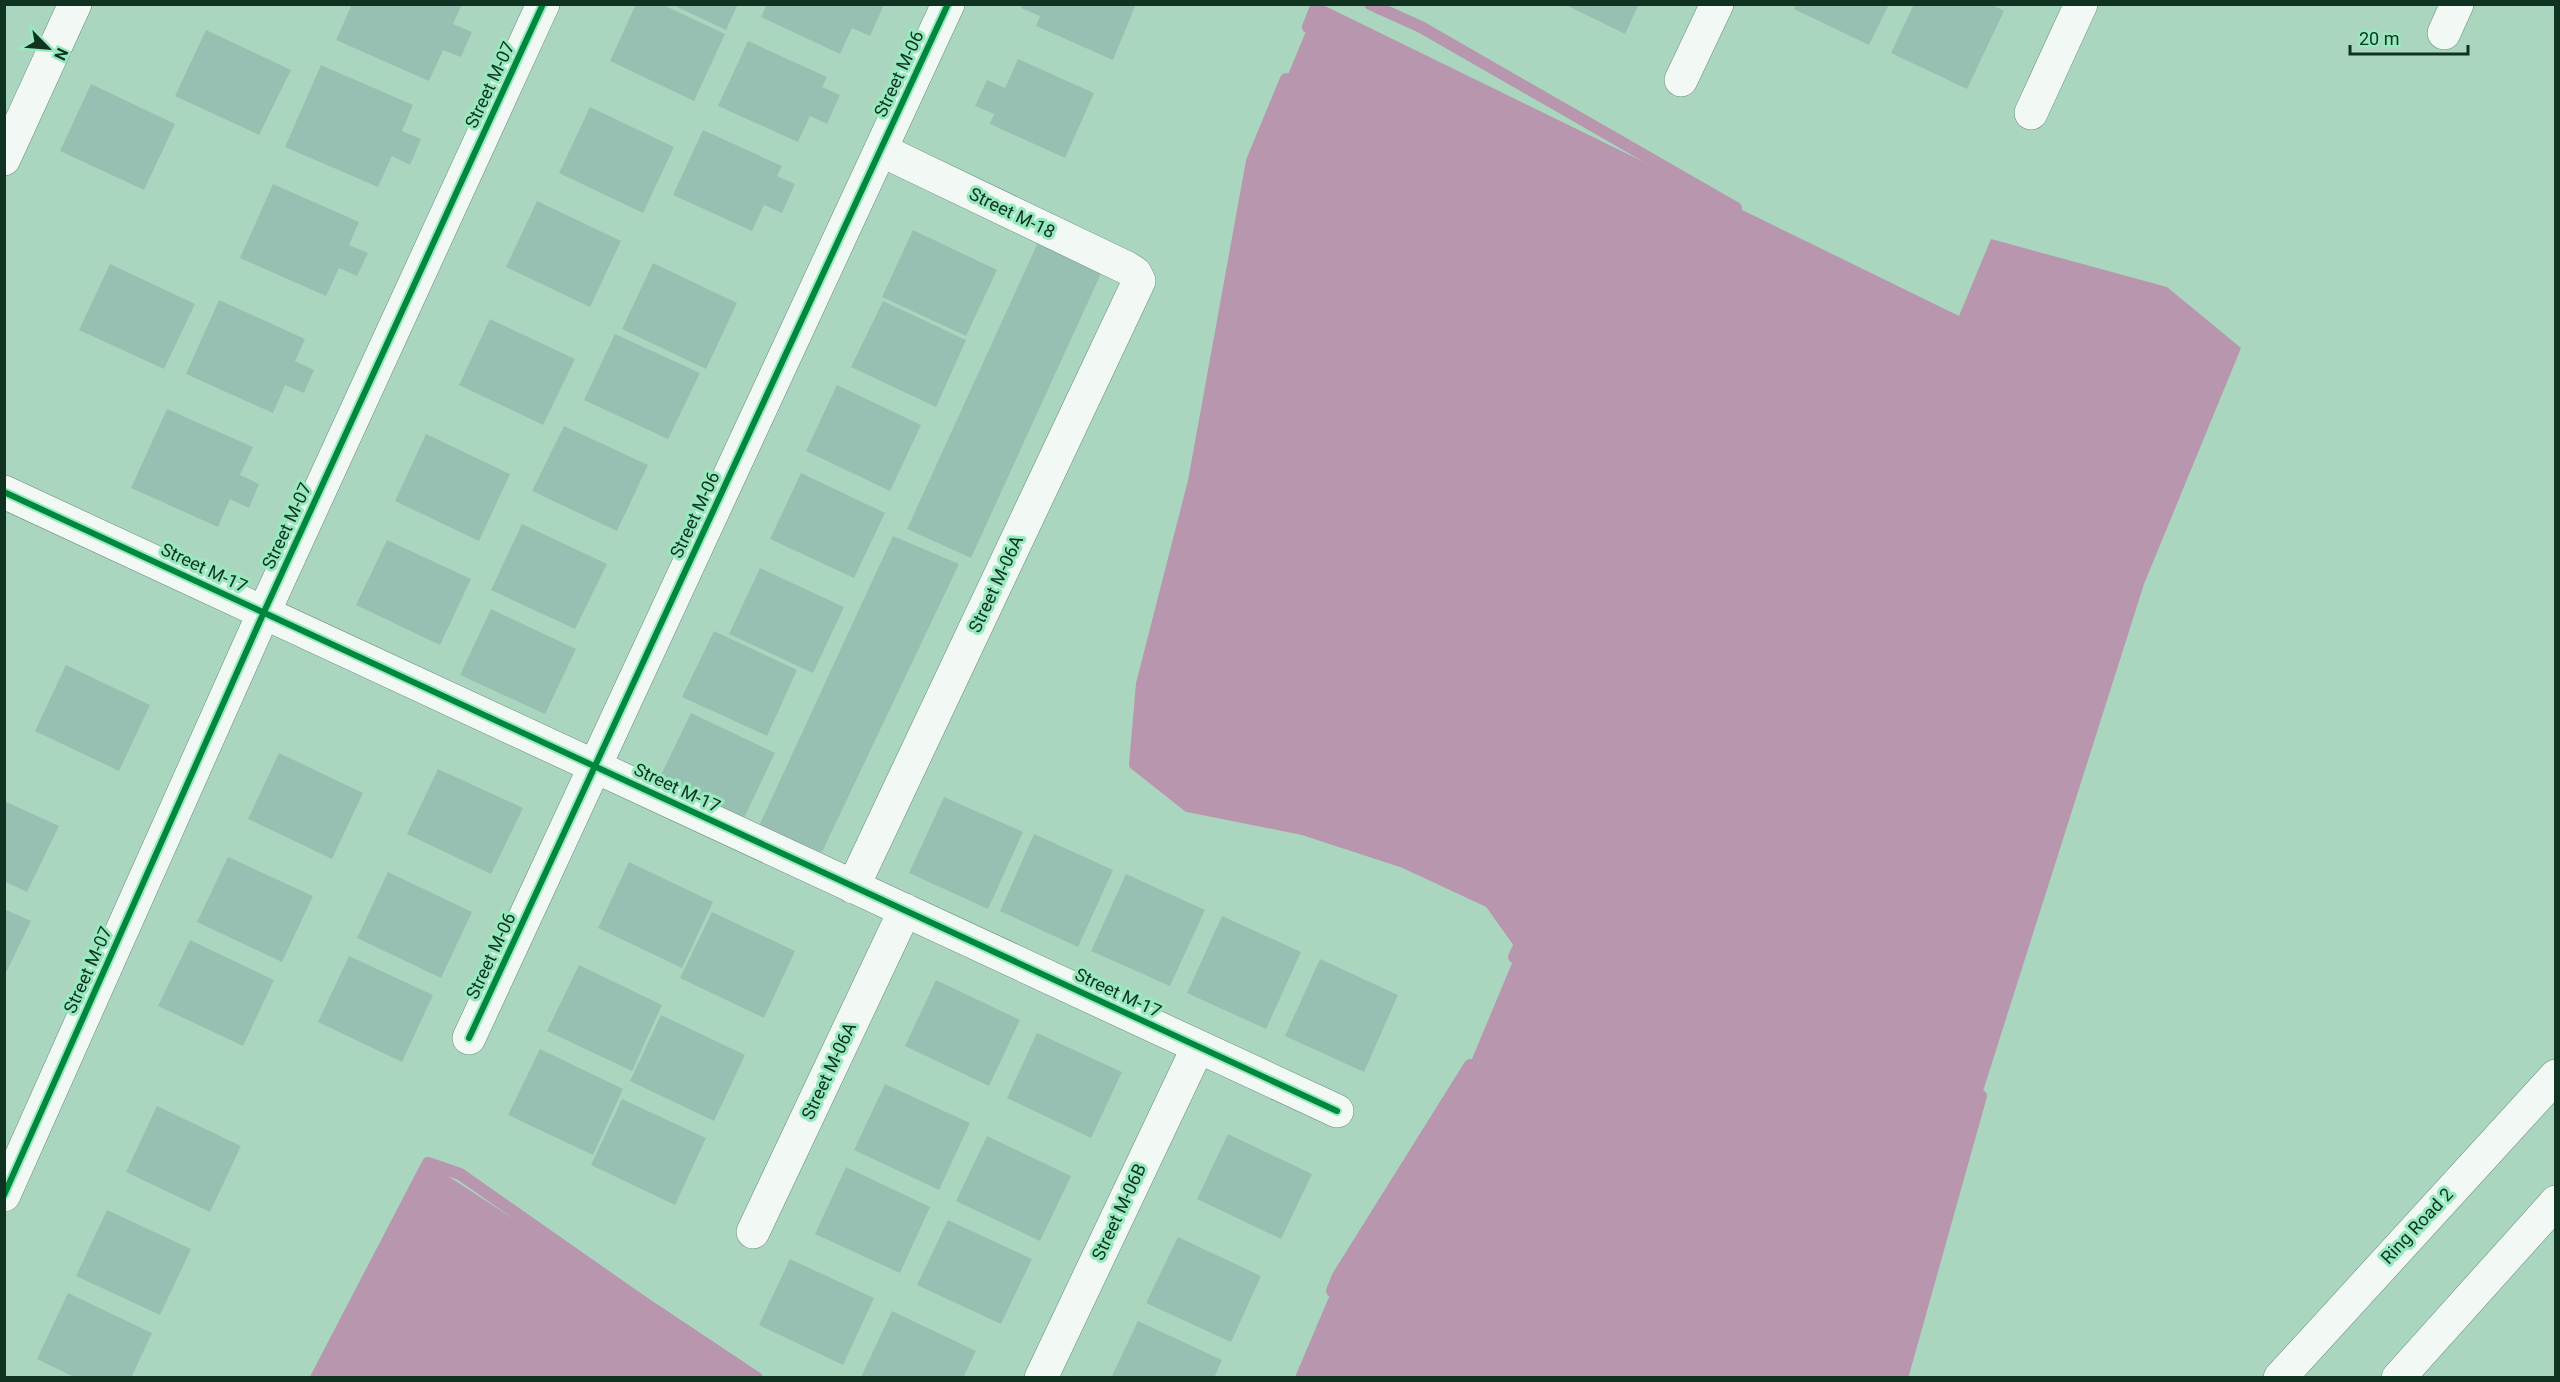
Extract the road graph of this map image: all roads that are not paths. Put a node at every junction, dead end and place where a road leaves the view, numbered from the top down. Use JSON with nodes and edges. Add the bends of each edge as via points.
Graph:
{"nodes":[{"id":1,"x":75,"y":4,"type":"edge"},
{"id":2,"x":543,"y":4,"type":"edge"},
{"id":3,"x":948,"y":4,"type":"edge"},
{"id":4,"x":1717,"y":4,"type":"edge"},
{"id":5,"x":2081,"y":4,"type":"edge"},
{"id":6,"x":1681,"y":80,"type":"dead end"},
{"id":7,"x":2031,"y":113,"type":"dead end"},
{"id":8,"x":880,"y":150,"type":"junction"},
{"id":9,"x":4,"y":159,"type":"edge"},
{"id":10,"x":1138,"y":281,"type":"joint"},
{"id":11,"x":4,"y":492,"type":"edge"},
{"id":12,"x":264,"y":612,"type":"junction"},
{"id":13,"x":595,"y":766,"type":"junction"},
{"id":14,"x":853,"y":887,"type":"junction"},
{"id":15,"x":904,"y":910,"type":"junction"},
{"id":16,"x":470,"y":1038,"type":"dead end"},
{"id":17,"x":1198,"y":1047,"type":"junction"},
{"id":18,"x":2556,"y":1076,"type":"edge"},
{"id":19,"x":1337,"y":1111,"type":"dead end"},
{"id":20,"x":4,"y":1195,"type":"edge"},
{"id":21,"x":2556,"y":1202,"type":"edge"},
{"id":22,"x":753,"y":1232,"type":"dead end"},
{"id":23,"x":1041,"y":1377,"type":"edge"},
{"id":24,"x":2280,"y":1377,"type":"edge"},
{"id":25,"x":2398,"y":1377,"type":"edge"}],
"edges":[{"from":1,"to":9,"type":"street"},
{"from":2,"to":12,"type":"street","name":"Street M-07"},
{"from":3,"to":8,"type":"street","name":"Street M-06"},
{"from":4,"to":6,"type":"street"},
{"from":5,"to":7,"type":"street"},
{"from":8,"to":10,"type":"street","name":"Street M-18","via":[[1127,268]]},
{"from":8,"to":13,"type":"street","name":"Street M-06"},
{"from":10,"to":14,"type":"street","name":"Street M-06A"},
{"from":11,"to":12,"type":"street","name":"Street M-17"},
{"from":12,"to":13,"type":"street","name":"Street M-17"},
{"from":12,"to":20,"type":"street","name":"Street M-07"},
{"from":13,"to":14,"type":"street","name":"Street M-17"},
{"from":13,"to":16,"type":"street","name":"Street M-06"},
{"from":14,"to":15,"type":"street","name":"Street M-17"},
{"from":15,"to":17,"type":"street","name":"Street M-17"},
{"from":15,"to":22,"type":"street","name":"Street M-06A"},
{"from":17,"to":19,"type":"street","name":"Street M-17"},
{"from":17,"to":23,"type":"street","name":"Street M-06B"},
{"from":18,"to":24,"type":"street","name":"Ring Road 2"},
{"from":21,"to":25,"type":"street"}]}
